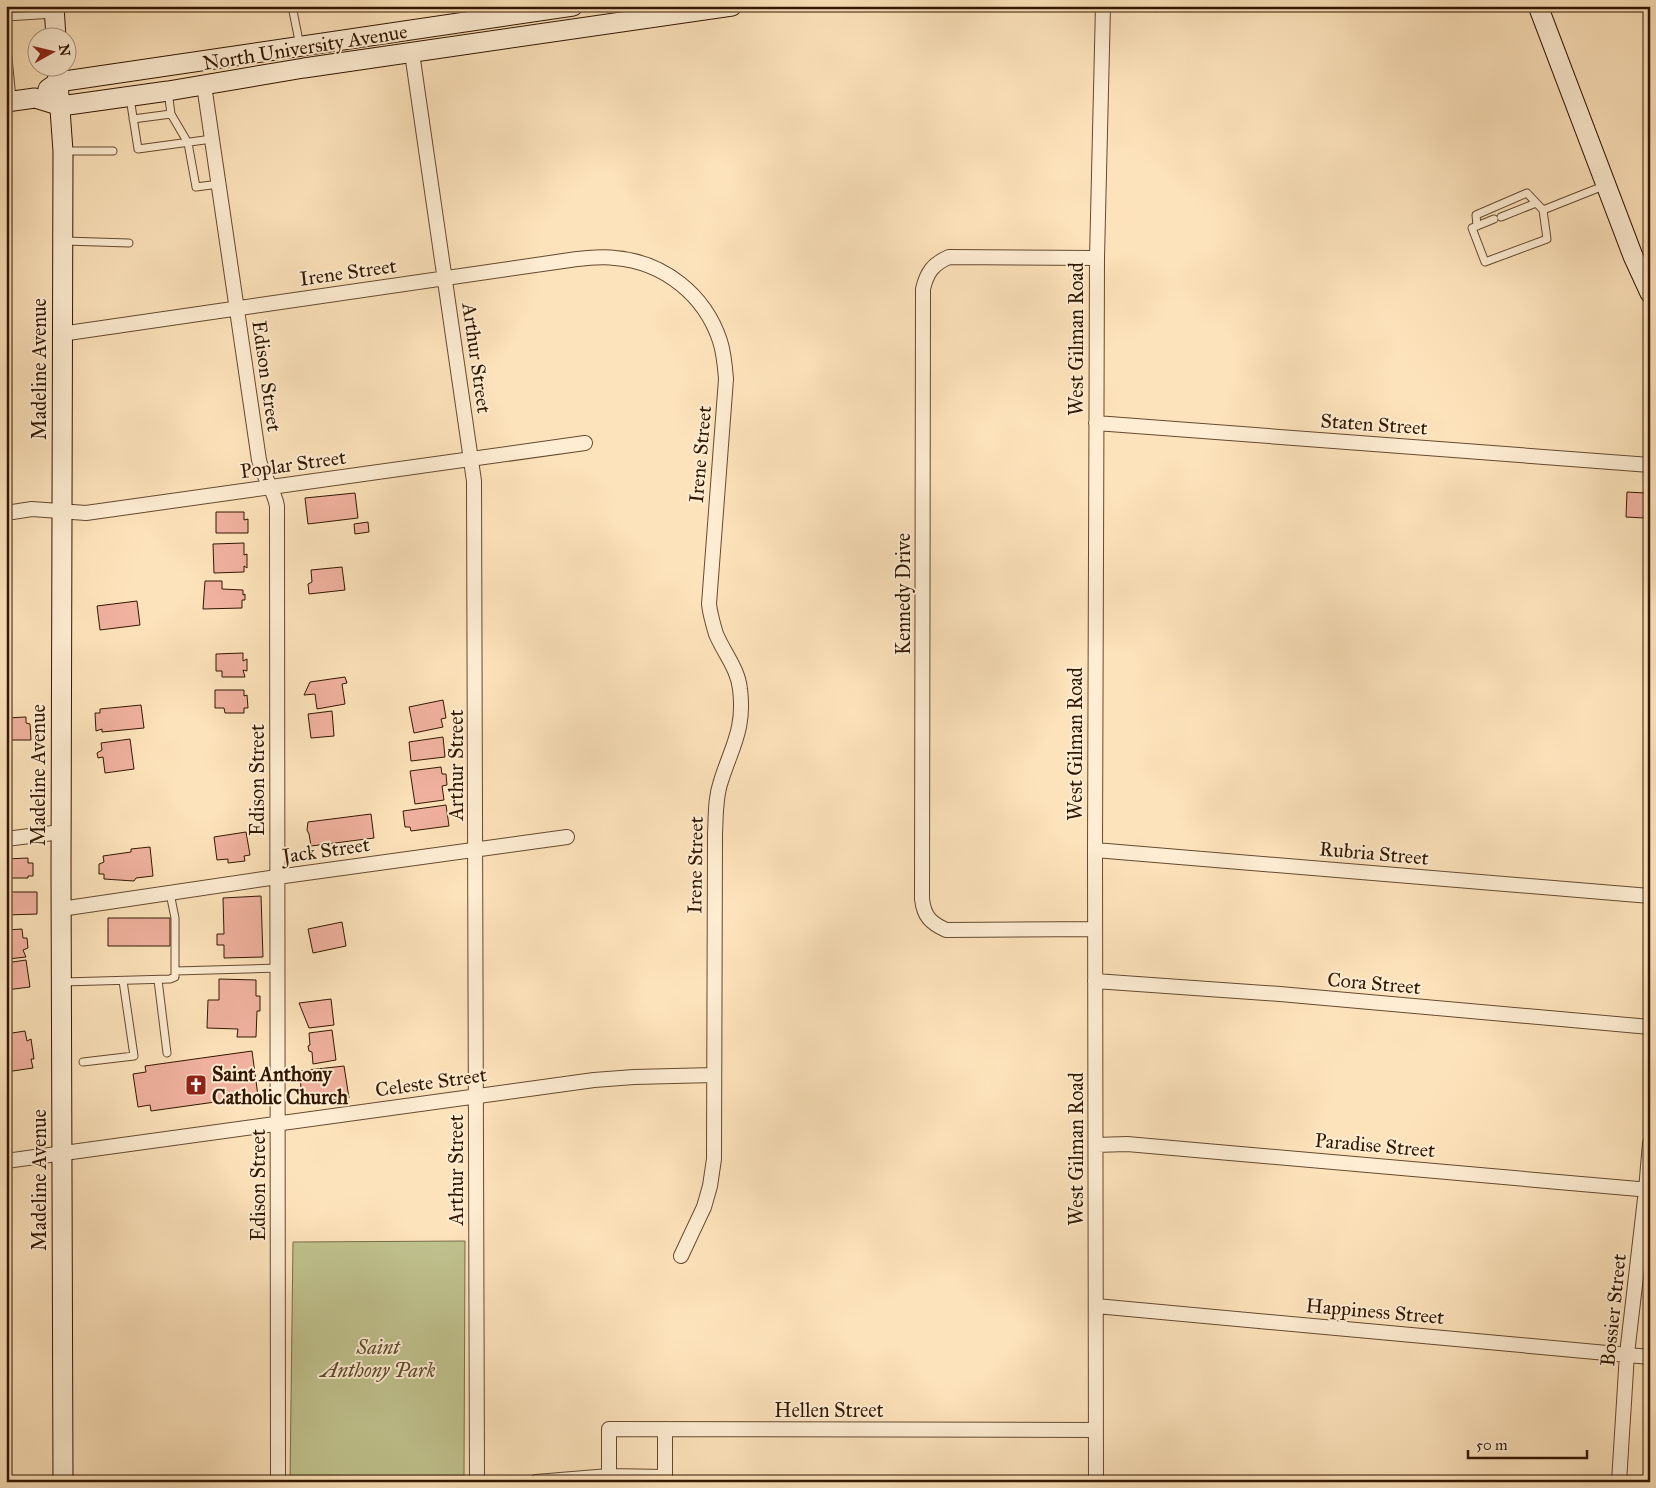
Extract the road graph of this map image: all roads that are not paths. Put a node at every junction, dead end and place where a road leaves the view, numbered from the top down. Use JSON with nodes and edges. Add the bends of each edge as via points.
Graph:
{"nodes":[{"id":1,"x":292,"y":6,"type":"edge"},
{"id":2,"x":572,"y":6,"type":"edge"},
{"id":3,"x":732,"y":6,"type":"edge"},
{"id":4,"x":1103,"y":6,"type":"edge"},
{"id":5,"x":1538,"y":6,"type":"edge"},
{"id":6,"x":54,"y":10,"type":"edge"},
{"id":7,"x":6,"y":17,"type":"edge"},
{"id":8,"x":55,"y":28,"type":"edge"},
{"id":9,"x":6,"y":38,"type":"edge"},
{"id":10,"x":300,"y":46,"type":"junction"},
{"id":11,"x":412,"y":53,"type":"junction"},
{"id":12,"x":78,"y":73,"type":"edge"},
{"id":13,"x":55,"y":78,"type":"edge"},
{"id":14,"x":58,"y":78,"type":"edge"},
{"id":15,"x":204,"y":85,"type":"junction"},
{"id":16,"x":168,"y":91,"type":"junction"},
{"id":17,"x":130,"y":96,"type":"junction"},
{"id":18,"x":35,"y":98,"type":"junction"},
{"id":19,"x":9,"y":101,"type":"edge"},
{"id":20,"x":61,"y":106,"type":"junction"},
{"id":21,"x":171,"y":114,"type":"junction"},
{"id":22,"x":133,"y":119,"type":"junction"},
{"id":23,"x":212,"y":138,"type":"junction"},
{"id":24,"x":188,"y":143,"type":"junction"},
{"id":25,"x":63,"y":151,"type":"junction"},
{"id":26,"x":113,"y":151,"type":"dead end"},
{"id":27,"x":219,"y":184,"type":"junction"},
{"id":28,"x":1606,"y":185,"type":"junction"},
{"id":29,"x":1536,"y":203,"type":"junction"},
{"id":30,"x":1543,"y":210,"type":"junction"},
{"id":31,"x":1475,"y":227,"type":"junction"},
{"id":32,"x":62,"y":241,"type":"junction"},
{"id":33,"x":129,"y":243,"type":"dead end"},
{"id":34,"x":1097,"y":258,"type":"junction"},
{"id":35,"x":445,"y":278,"type":"junction"},
{"id":36,"x":1650,"y":293,"type":"edge"},
{"id":37,"x":237,"y":308,"type":"junction"},
{"id":38,"x":61,"y":334,"type":"junction"},
{"id":39,"x":1096,"y":423,"type":"junction"},
{"id":40,"x":585,"y":444,"type":"dead end"},
{"id":41,"x":471,"y":459,"type":"junction"},
{"id":42,"x":1650,"y":465,"type":"edge"},
{"id":43,"x":271,"y":487,"type":"junction"},
{"id":44,"x":61,"y":511,"type":"junction"},
{"id":45,"x":6,"y":513,"type":"edge"},
{"id":46,"x":61,"y":832,"type":"junction"},
{"id":47,"x":567,"y":837,"type":"dead end"},
{"id":48,"x":6,"y":839,"type":"edge"},
{"id":49,"x":475,"y":850,"type":"junction"},
{"id":50,"x":1095,"y":850,"type":"junction"},
{"id":51,"x":277,"y":877,"type":"junction"},
{"id":52,"x":170,"y":893,"type":"junction"},
{"id":53,"x":1650,"y":896,"type":"edge"},
{"id":54,"x":61,"y":909,"type":"junction"},
{"id":55,"x":1095,"y":929,"type":"junction"},
{"id":56,"x":278,"y":968,"type":"junction"},
{"id":57,"x":176,"y":971,"type":"junction"},
{"id":58,"x":123,"y":980,"type":"junction"},
{"id":59,"x":158,"y":980,"type":"junction"},
{"id":60,"x":1096,"y":981,"type":"junction"},
{"id":61,"x":61,"y":982,"type":"junction"},
{"id":62,"x":1650,"y":1027,"type":"edge"},
{"id":63,"x":167,"y":1053,"type":"dead end"},
{"id":64,"x":83,"y":1062,"type":"dead end"},
{"id":65,"x":714,"y":1075,"type":"junction"},
{"id":66,"x":476,"y":1096,"type":"junction"},
{"id":67,"x":278,"y":1124,"type":"junction"},
{"id":68,"x":1650,"y":1143,"type":"edge"},
{"id":69,"x":1096,"y":1145,"type":"junction"},
{"id":70,"x":61,"y":1153,"type":"junction"},
{"id":71,"x":6,"y":1160,"type":"edge"},
{"id":72,"x":1648,"y":1190,"type":"edge"},
{"id":73,"x":681,"y":1256,"type":"dead end"},
{"id":74,"x":1096,"y":1306,"type":"junction"},
{"id":75,"x":1627,"y":1354,"type":"junction"},
{"id":76,"x":1650,"y":1356,"type":"edge"},
{"id":77,"x":664,"y":1430,"type":"junction"},
{"id":78,"x":1096,"y":1430,"type":"junction"},
{"id":79,"x":609,"y":1476,"type":"junction"},
{"id":80,"x":665,"y":1479,"type":"edge"},
{"id":81,"x":63,"y":1482,"type":"edge"},
{"id":82,"x":278,"y":1482,"type":"edge"},
{"id":83,"x":477,"y":1482,"type":"edge"},
{"id":84,"x":536,"y":1482,"type":"edge"},
{"id":85,"x":1096,"y":1482,"type":"edge"},
{"id":86,"x":1618,"y":1482,"type":"edge"}],
"edges":[{"from":1,"to":10,"type":"lane"},
{"from":2,"to":10,"type":"main road","name":"North University Avenue"},
{"from":3,"to":11,"type":"main road","name":"North University Avenue"},
{"from":4,"to":34,"type":"street","name":"West Gilman Road"},
{"from":5,"to":28,"type":"main road"},
{"from":6,"to":7,"type":"lane"},
{"from":6,"to":8,"type":"main road"},
{"from":9,"to":19,"type":"lane"},
{"from":10,"to":12,"type":"main road","name":"North University Avenue"},
{"from":11,"to":15,"type":"main road","name":"North University Avenue"},
{"from":11,"to":35,"type":"street","name":"Arthur Street"},
{"from":13,"to":18,"type":"main road","name":"North University Avenue"},
{"from":14,"to":20,"type":"main road","name":"Madeline Avenue"},
{"from":15,"to":16,"type":"main road","name":"North University Avenue"},
{"from":15,"to":23,"type":"street","name":"Edison Street"},
{"from":16,"to":17,"type":"main road","name":"North University Avenue"},
{"from":16,"to":21,"type":"lane"},
{"from":17,"to":20,"type":"main road","name":"North University Avenue"},
{"from":17,"to":22,"type":"lane"},
{"from":18,"to":19,"type":"main road","name":"North University Avenue"},
{"from":18,"to":20,"type":"main road","name":"North University Avenue"},
{"from":20,"to":25,"type":"main road","name":"Madeline Avenue"},
{"from":21,"to":22,"type":"lane"},
{"from":21,"to":24,"type":"lane"},
{"from":22,"to":24,"type":"lane","via":[[138,149]]},
{"from":23,"to":24,"type":"lane"},
{"from":23,"to":27,"type":"street","name":"Edison Street"},
{"from":24,"to":27,"type":"lane","via":[[196,187]]},
{"from":25,"to":26,"type":"lane"},
{"from":25,"to":32,"type":"main road","name":"Madeline Avenue"},
{"from":27,"to":37,"type":"street","name":"Edison Street"},
{"from":28,"to":30,"type":"lane"},
{"from":28,"to":36,"type":"main road"},
{"from":29,"to":30,"type":"lane"},
{"from":29,"to":31,"type":"lane"},
{"from":29,"to":31,"type":"lane","via":[[1527,194],[1476,215]]},
{"from":30,"to":31,"type":"lane","via":[[1546,240],[1485,262]]},
{"from":32,"to":33,"type":"lane"},
{"from":32,"to":38,"type":"main road","name":"Madeline Avenue"},
{"from":34,"to":39,"type":"street","name":"West Gilman Road"},
{"from":34,"to":55,"type":"street","name":"Kennedy Drive","via":[[949,257],[932,268],[923,288],[922,900],[926,916],[934,925],[946,930]]},
{"from":35,"to":37,"type":"street","name":"Irene Street"},
{"from":35,"to":41,"type":"street","name":"Arthur Street"},
{"from":35,"to":65,"type":"street","name":"Irene Street","via":[[577,259],[616,258],[637,262],[660,270],[689,291],[710,319],[720,342],[726,379],[709,604],[717,635],[736,673],[742,721],[716,802]]},
{"from":37,"to":38,"type":"street","name":"Irene Street"},
{"from":37,"to":43,"type":"street","name":"Edison Street","via":[[259,460]]},
{"from":38,"to":44,"type":"main road","name":"Madeline Avenue"},
{"from":39,"to":42,"type":"street","name":"Staten Street"},
{"from":39,"to":50,"type":"street","name":"West Gilman Road"},
{"from":40,"to":41,"type":"street","name":"Poplar Street"},
{"from":41,"to":43,"type":"street","name":"Poplar Street"},
{"from":41,"to":49,"type":"street","name":"Arthur Street","via":[[474,502]]},
{"from":43,"to":44,"type":"street","name":"Poplar Street","via":[[86,513]]},
{"from":43,"to":51,"type":"street","name":"Edison Street","via":[[277,506]]},
{"from":44,"to":45,"type":"street","name":"Poplar Street"},
{"from":44,"to":46,"type":"main road","name":"Madeline Avenue"},
{"from":46,"to":48,"type":"street"},
{"from":46,"to":54,"type":"main road","name":"Madeline Avenue"},
{"from":47,"to":49,"type":"street","name":"Jack Street"},
{"from":49,"to":51,"type":"street","name":"Jack Street"},
{"from":49,"to":66,"type":"street","name":"Arthur Street"},
{"from":50,"to":53,"type":"street","name":"Rubria Street"},
{"from":50,"to":55,"type":"street","name":"West Gilman Road"},
{"from":51,"to":52,"type":"street","name":"Jack Street"},
{"from":51,"to":56,"type":"street","name":"Edison Street"},
{"from":52,"to":54,"type":"street","name":"Jack Street"},
{"from":52,"to":57,"type":"lane","via":[[175,918]]},
{"from":54,"to":61,"type":"main road","name":"Madeline Avenue"},
{"from":55,"to":60,"type":"street","name":"West Gilman Road"},
{"from":56,"to":57,"type":"lane"},
{"from":56,"to":67,"type":"street","name":"Edison Street"},
{"from":57,"to":59,"type":"lane","via":[[170,979]]},
{"from":58,"to":59,"type":"lane"},
{"from":58,"to":61,"type":"lane"},
{"from":58,"to":64,"type":"lane","via":[[134,1056]]},
{"from":59,"to":63,"type":"lane"},
{"from":60,"to":62,"type":"street","name":"Cora Street"},
{"from":60,"to":69,"type":"street","name":"West Gilman Road"},
{"from":61,"to":70,"type":"main road","name":"Madeline Avenue"},
{"from":65,"to":66,"type":"street","name":"Celeste Street","via":[[594,1080]]},
{"from":65,"to":73,"type":"street","name":"Irene Street","via":[[714,1159],[710,1186]]},
{"from":66,"to":67,"type":"street","name":"Celeste Street"},
{"from":66,"to":83,"type":"street","name":"Arthur Street"},
{"from":67,"to":70,"type":"street","name":"Celeste Street"},
{"from":67,"to":82,"type":"street","name":"Edison Street"},
{"from":68,"to":72,"type":"street","name":"Bossier Street"},
{"from":69,"to":72,"type":"street","name":"Paradise Street","via":[[1127,1144]]},
{"from":69,"to":74,"type":"street","name":"West Gilman Road"},
{"from":70,"to":71,"type":"street","name":"Celeste Street"},
{"from":70,"to":81,"type":"main road","name":"Madeline Avenue"},
{"from":72,"to":75,"type":"street","name":"Bossier Street"},
{"from":74,"to":75,"type":"street","name":"Happiness Street"},
{"from":74,"to":78,"type":"street","name":"West Gilman Road"},
{"from":75,"to":76,"type":"street","name":"Happiness Street"},
{"from":75,"to":86,"type":"street","name":"Bossier Street"},
{"from":77,"to":78,"type":"street","name":"Hellen Street"},
{"from":77,"to":79,"type":"street","name":"Hellen Street","via":[[609,1429]]},
{"from":77,"to":80,"type":"street"},
{"from":78,"to":85,"type":"street","name":"West Gilman Road"},
{"from":79,"to":80,"type":"street"},
{"from":79,"to":84,"type":"street"}]}
